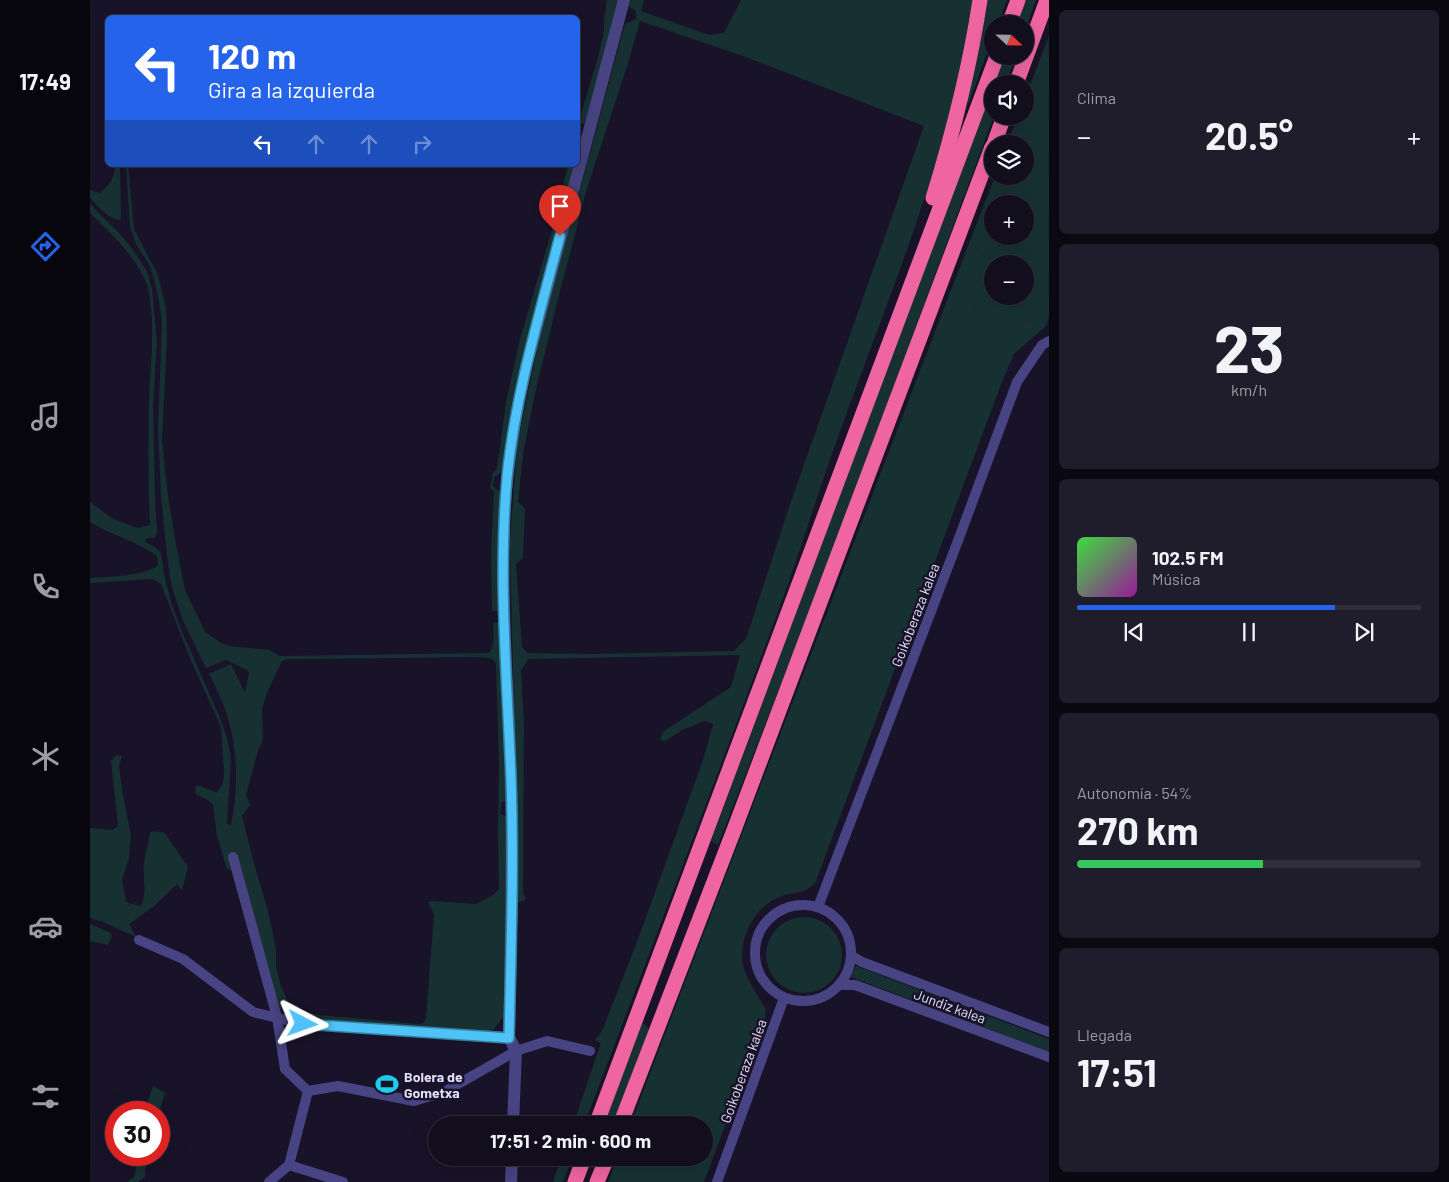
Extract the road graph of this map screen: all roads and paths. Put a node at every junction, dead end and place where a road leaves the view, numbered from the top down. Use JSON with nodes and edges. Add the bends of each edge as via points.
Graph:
{"nodes":[{"id":1,"x":624,"y":0,"type":"edge"},
{"id":2,"x":980,"y":0,"type":"edge"},
{"id":3,"x":1018,"y":0,"type":"edge"},
{"id":4,"x":1047,"y":0,"type":"edge"},
{"id":5,"x":1049,"y":10,"type":"edge"},
{"id":6,"x":1012,"y":15,"type":"edge"},
{"id":7,"x":1034,"y":36,"type":"edge"},
{"id":8,"x":1034,"y":37,"type":"edge"},
{"id":9,"x":994,"y":65,"type":"edge"},
{"id":10,"x":580,"y":165,"type":"edge"},
{"id":11,"x":579,"y":167,"type":"edge"},
{"id":12,"x":984,"y":170,"type":"edge"},
{"id":13,"x":1049,"y":341,"type":"edge"},
{"id":14,"x":889,"y":344,"type":"junction"},
{"id":15,"x":233,"y":856,"type":"dead end"},
{"id":16,"x":818,"y":907,"type":"junction"},
{"id":17,"x":139,"y":940,"type":"dead end"},
{"id":18,"x":852,"y":956,"type":"junction"},
{"id":19,"x":840,"y":985,"type":"junction"},
{"id":20,"x":784,"y":998,"type":"junction"},
{"id":21,"x":276,"y":1017,"type":"junction"},
{"id":22,"x":1049,"y":1032,"type":"edge"},
{"id":23,"x":509,"y":1038,"type":"junction"},
{"id":24,"x":516,"y":1051,"type":"junction"},
{"id":25,"x":590,"y":1051,"type":"dead end"},
{"id":26,"x":1049,"y":1057,"type":"edge"},
{"id":27,"x":308,"y":1091,"type":"junction"},
{"id":28,"x":513,"y":1116,"type":"edge"},
{"id":29,"x":599,"y":1116,"type":"edge"},
{"id":30,"x":623,"y":1116,"type":"edge"},
{"id":31,"x":289,"y":1165,"type":"junction"},
{"id":32,"x":512,"y":1166,"type":"edge"},
{"id":33,"x":581,"y":1166,"type":"edge"},
{"id":34,"x":604,"y":1166,"type":"edge"},
{"id":35,"x":269,"y":1182,"type":"edge"},
{"id":36,"x":343,"y":1182,"type":"edge"},
{"id":37,"x":511,"y":1182,"type":"edge"},
{"id":38,"x":575,"y":1182,"type":"edge"},
{"id":39,"x":597,"y":1182,"type":"edge"},
{"id":40,"x":717,"y":1182,"type":"edge"}],
"edges":[{"from":1,"to":10,"type":"street"},
{"from":2,"to":14,"type":"highway","via":[[954,125]]},
{"from":3,"to":6,"type":"highway"},
{"from":4,"to":7,"type":"highway"},
{"from":5,"to":8,"type":"highway"},
{"from":9,"to":14,"type":"highway"},
{"from":11,"to":23,"type":"street","via":[[527,363],[517,412],[504,523],[511,798]]},
{"from":12,"to":30,"type":"highway"},
{"from":13,"to":16,"type":"street","name":"Goikoberaza kalea","via":[[1042,345],[1017,382]]},
{"from":14,"to":29,"type":"highway"},
{"from":15,"to":21,"type":"street"},
{"from":16,"to":18,"type":"street","via":[[832,914],[843,926],[850,940]]},
{"from":16,"to":20,"type":"street","via":[[786,908],[772,916],[761,929],[755,944],[755,961],[760,976],[770,990]]},
{"from":17,"to":21,"type":"street","via":[[183,959],[253,1012]]},
{"from":18,"to":19,"type":"street"},
{"from":18,"to":22,"type":"street","name":"Jundiz kalea"},
{"from":19,"to":20,"type":"street","via":[[814,1001]]},
{"from":19,"to":26,"type":"street","name":"Jundiz kalea","via":[[855,985]]},
{"from":20,"to":40,"type":"street","name":"Goikoberaza kalea"},
{"from":21,"to":23,"type":"street","via":[[303,1024]]},
{"from":21,"to":27,"type":"street","via":[[285,1070]]},
{"from":23,"to":24,"type":"street"},
{"from":24,"to":25,"type":"street","via":[[547,1041]]},
{"from":24,"to":27,"type":"street","via":[[444,1092],[414,1100],[338,1086]]},
{"from":24,"to":28,"type":"street"},
{"from":27,"to":31,"type":"street"},
{"from":31,"to":35,"type":"street"},
{"from":31,"to":36,"type":"street"},
{"from":32,"to":37,"type":"street"},
{"from":33,"to":38,"type":"highway"},
{"from":34,"to":39,"type":"highway"}]}
